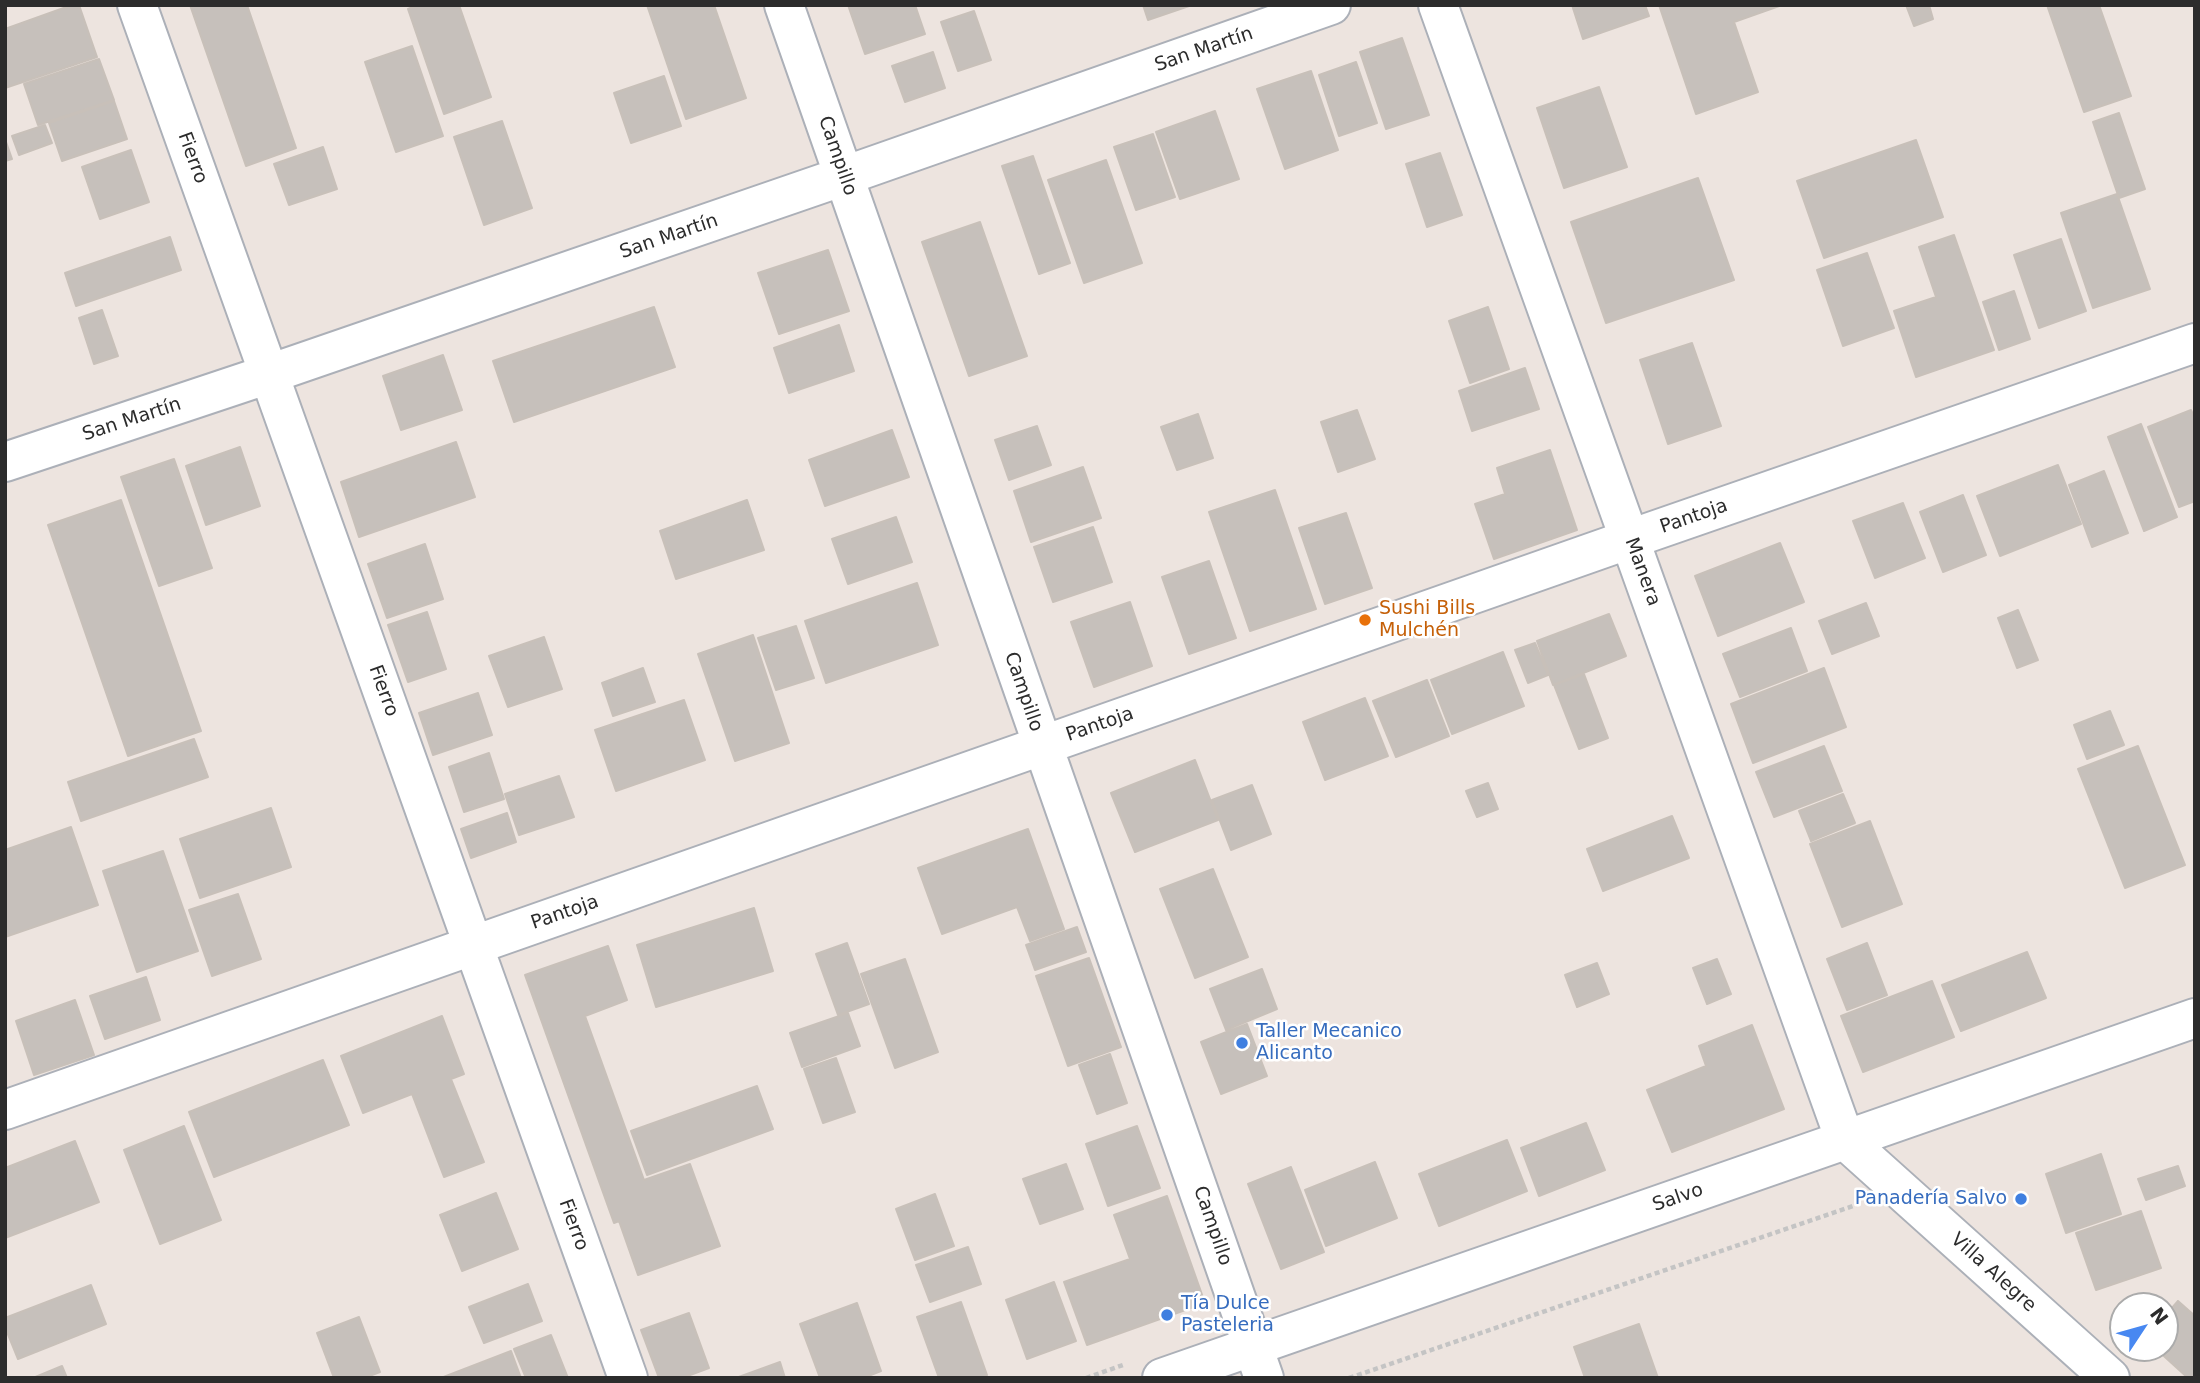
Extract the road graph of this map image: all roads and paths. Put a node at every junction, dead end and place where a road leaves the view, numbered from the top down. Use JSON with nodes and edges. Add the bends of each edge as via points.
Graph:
{"nodes":[{"id":1,"x":137,"y":5,"type":"edge"},
{"id":2,"x":785,"y":5,"type":"edge"},
{"id":3,"x":1331,"y":5,"type":"edge"},
{"id":4,"x":1438,"y":5,"type":"edge"},
{"id":5,"x":844,"y":176,"type":"junction"},
{"id":6,"x":2195,"y":344,"type":"edge"},
{"id":7,"x":269,"y":374,"type":"junction"},
{"id":8,"x":5,"y":462,"type":"edge"},
{"id":9,"x":1630,"y":539,"type":"junction"},
{"id":10,"x":1042,"y":746,"type":"junction"},
{"id":11,"x":473,"y":945,"type":"junction"},
{"id":12,"x":2195,"y":1018,"type":"edge"},
{"id":13,"x":5,"y":1110,"type":"edge"},
{"id":14,"x":1845,"y":1140,"type":"junction"},
{"id":15,"x":1900,"y":1190,"type":"junction"},
{"id":16,"x":1258,"y":1362,"type":"edge"},
{"id":17,"x":628,"y":1378,"type":"edge"},
{"id":18,"x":1161,"y":1378,"type":"edge"},
{"id":19,"x":1349,"y":1378,"type":"edge"},
{"id":20,"x":2109,"y":1378,"type":"edge"}],
"edges":[{"from":1,"to":7,"type":"street","name":"Fierro"},
{"from":2,"to":5,"type":"street","name":"Campillo"},
{"from":3,"to":5,"type":"street","name":"San Martín"},
{"from":4,"to":9,"type":"street","name":"Manera"},
{"from":5,"to":7,"type":"street","name":"San Martín"},
{"from":5,"to":10,"type":"street","name":"Campillo"},
{"from":6,"to":9,"type":"street","name":"Pantoja"},
{"from":7,"to":8,"type":"street","name":"San Martín"},
{"from":7,"to":11,"type":"street","name":"Fierro"},
{"from":9,"to":10,"type":"street","name":"Pantoja"},
{"from":9,"to":14,"type":"street","name":"Manera"},
{"from":10,"to":11,"type":"street","name":"Pantoja"},
{"from":10,"to":16,"type":"street","name":"Campillo"},
{"from":11,"to":13,"type":"street","name":"Pantoja"},
{"from":11,"to":17,"type":"street","name":"Fierro"},
{"from":12,"to":14,"type":"street","name":"Salvo"},
{"from":14,"to":15,"type":"street","name":"Villa Alegre"},
{"from":14,"to":16,"type":"street","name":"Salvo"},
{"from":15,"to":19,"type":"path"},
{"from":15,"to":20,"type":"street","name":"Villa Alegre"},
{"from":16,"to":18,"type":"street","name":"Salvo"}]}
